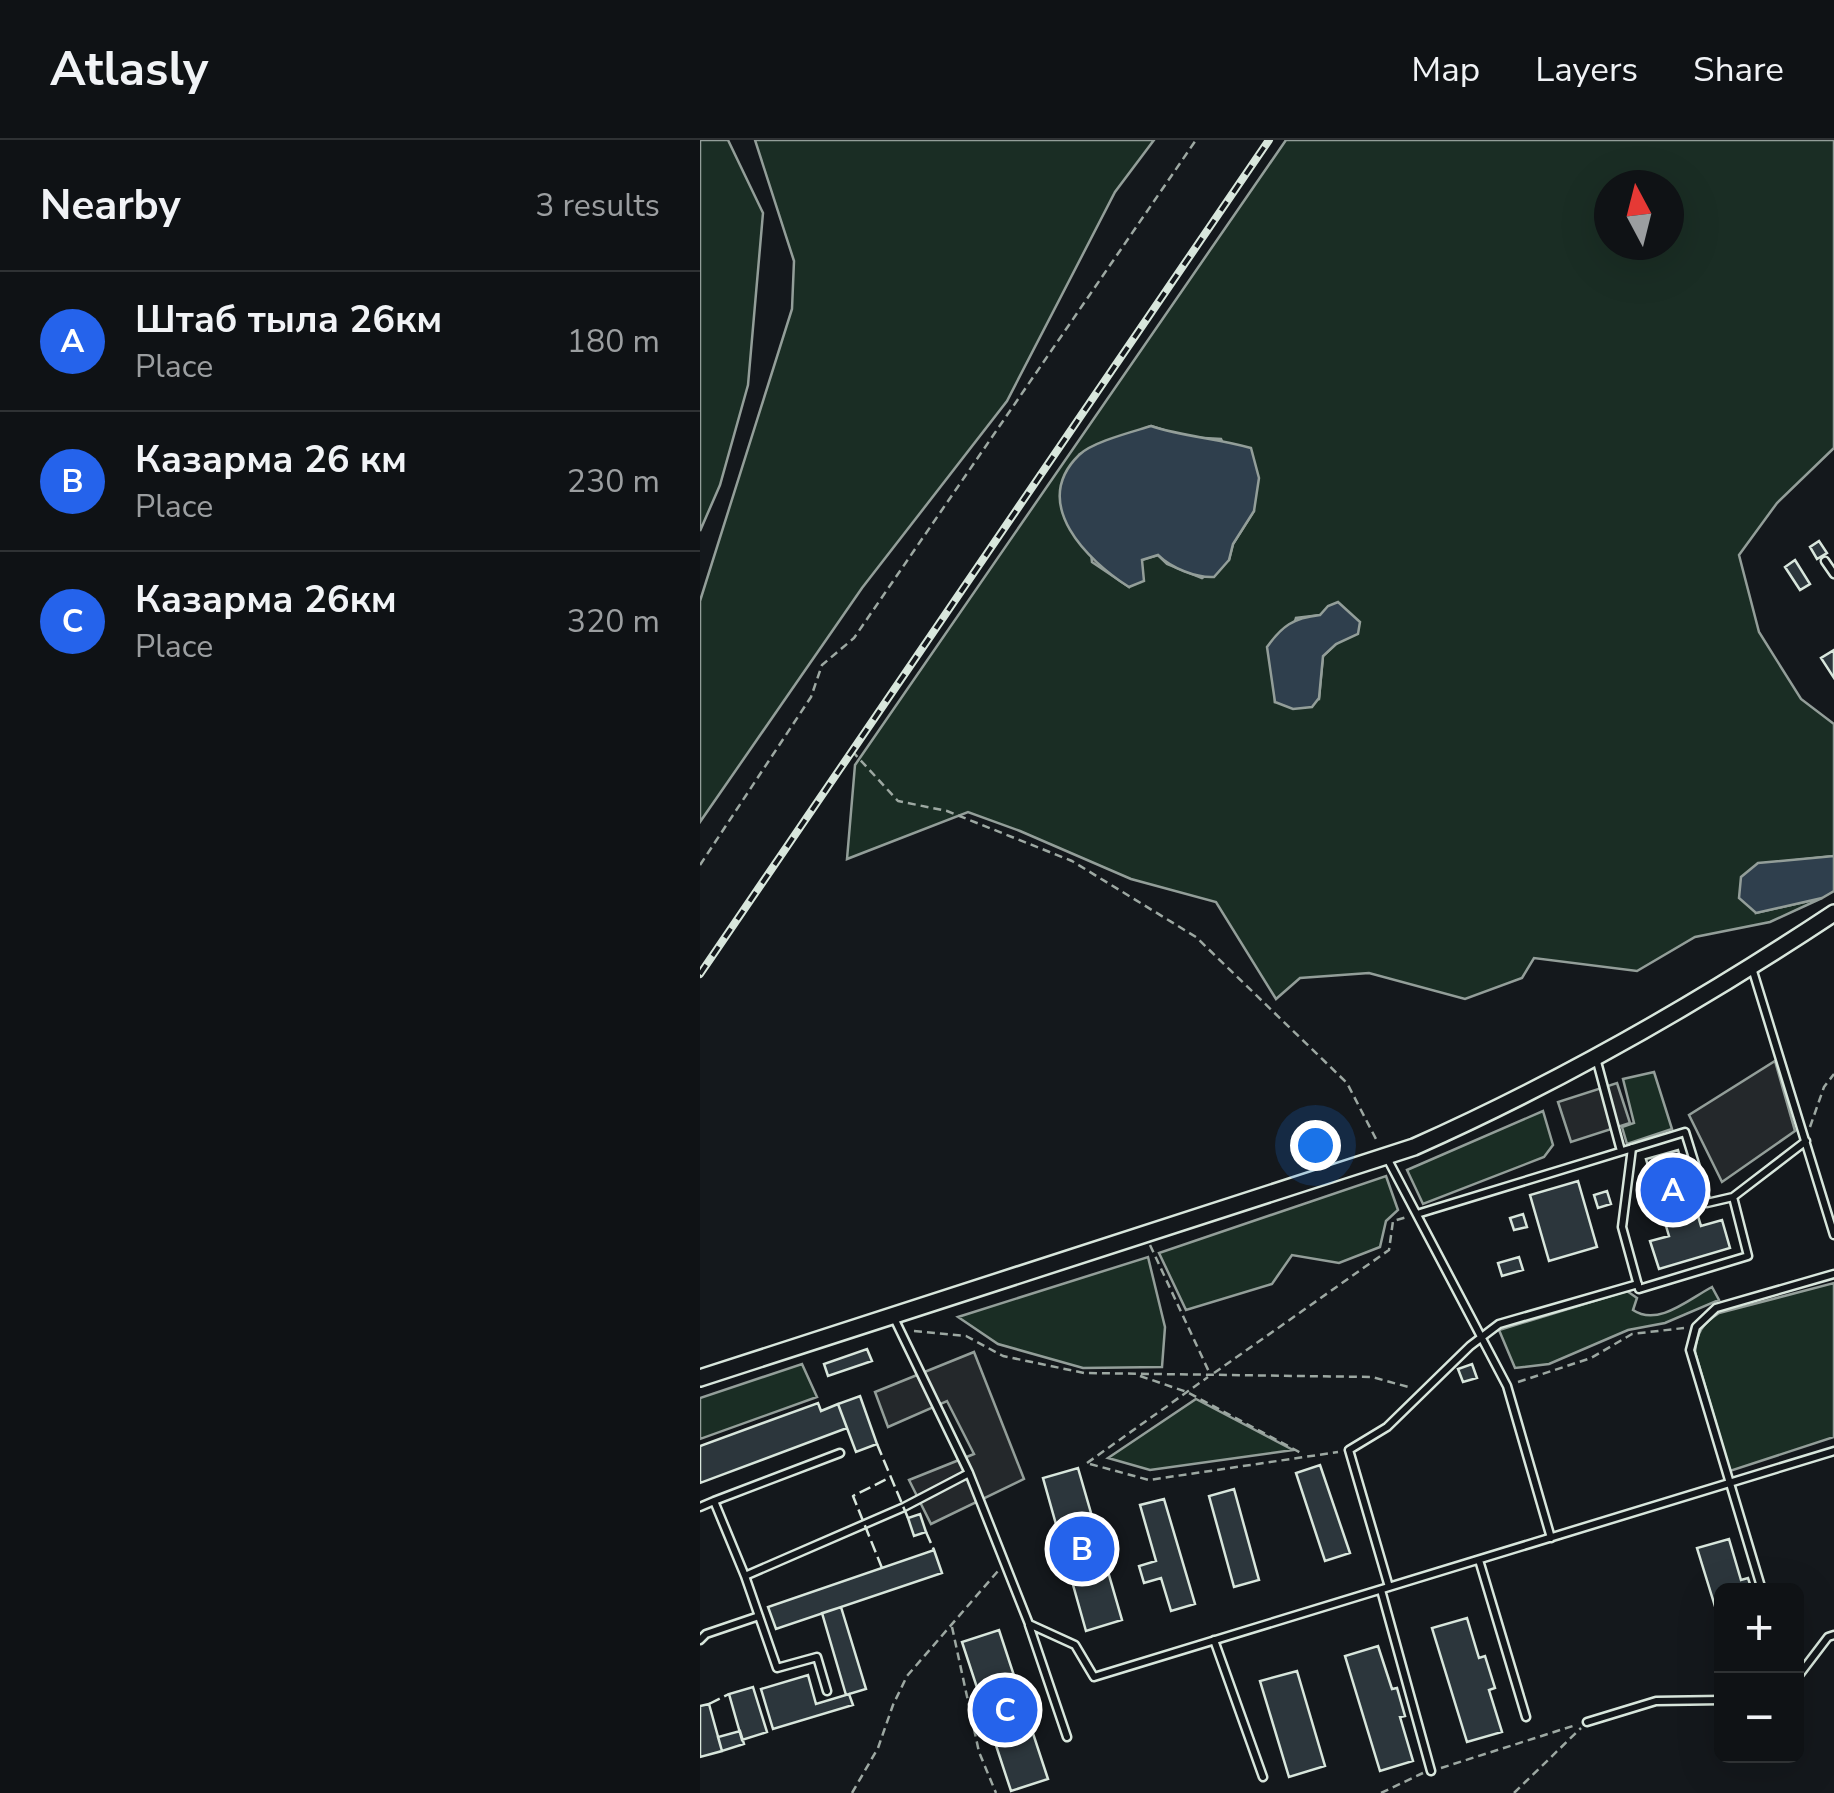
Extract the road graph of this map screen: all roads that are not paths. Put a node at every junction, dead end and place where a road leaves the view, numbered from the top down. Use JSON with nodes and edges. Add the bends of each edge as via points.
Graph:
{"nodes":[{"id":1,"x":1825,"y":561,"type":"dead end"},
{"id":2,"x":1834,"y":574,"type":"edge"},
{"id":3,"x":1834,"y":914,"type":"edge"},
{"id":4,"x":1752,"y":967,"type":"junction"},
{"id":5,"x":1596,"y":1057,"type":"junction"},
{"id":6,"x":1806,"y":1140,"type":"junction"},
{"id":7,"x":1632,"y":1148,"type":"junction"},
{"id":8,"x":1621,"y":1152,"type":"junction"},
{"id":9,"x":1386,"y":1158,"type":"junction"},
{"id":10,"x":1733,"y":1197,"type":"junction"},
{"id":11,"x":1417,"y":1214,"type":"junction"},
{"id":12,"x":1834,"y":1235,"type":"edge"},
{"id":13,"x":1834,"y":1274,"type":"edge"},
{"id":14,"x":1638,"y":1284,"type":"junction"},
{"id":15,"x":897,"y":1322,"type":"junction"},
{"id":16,"x":1481,"y":1338,"type":"junction"},
{"id":17,"x":700,"y":1378,"type":"edge"},
{"id":18,"x":1834,"y":1452,"type":"edge"},
{"id":19,"x":840,"y":1453,"type":"dead end"},
{"id":20,"x":968,"y":1473,"type":"junction"},
{"id":21,"x":1728,"y":1484,"type":"junction"},
{"id":22,"x":714,"y":1502,"type":"junction"},
{"id":23,"x":700,"y":1507,"type":"edge"},
{"id":24,"x":1551,"y":1538,"type":"junction"},
{"id":25,"x":1479,"y":1560,"type":"junction"},
{"id":26,"x":746,"y":1576,"type":"junction"},
{"id":27,"x":1760,"y":1583,"type":"edge"},
{"id":28,"x":1385,"y":1588,"type":"junction"},
{"id":29,"x":759,"y":1616,"type":"junction"},
{"id":30,"x":1029,"y":1624,"type":"junction"},
{"id":31,"x":1834,"y":1635,"type":"edge"},
{"id":32,"x":700,"y":1640,"type":"edge"},
{"id":33,"x":1214,"y":1640,"type":"junction"},
{"id":34,"x":1800,"y":1673,"type":"edge"},
{"id":35,"x":828,"y":1690,"type":"dead end"},
{"id":36,"x":1714,"y":1700,"type":"edge"},
{"id":37,"x":1526,"y":1717,"type":"dead end"},
{"id":38,"x":1587,"y":1722,"type":"road end"},
{"id":39,"x":1067,"y":1737,"type":"dead end"},
{"id":40,"x":1432,"y":1770,"type":"road end"},
{"id":41,"x":1263,"y":1776,"type":"dead end"}],
"edges":[{"from":1,"to":2,"type":"lane"},
{"from":3,"to":4,"type":"street"},
{"from":4,"to":5,"type":"street"},
{"from":4,"to":6,"type":"lane"},
{"from":5,"to":8,"type":"lane"},
{"from":5,"to":9,"type":"street"},
{"from":6,"to":10,"type":"lane"},
{"from":6,"to":12,"type":"lane"},
{"from":7,"to":8,"type":"lane"},
{"from":7,"to":10,"type":"lane","via":[[1685,1132],[1707,1203]]},
{"from":7,"to":14,"type":"lane","via":[[1622,1226]]},
{"from":8,"to":11,"type":"lane"},
{"from":9,"to":11,"type":"lane"},
{"from":9,"to":15,"type":"street"},
{"from":10,"to":14,"type":"lane","via":[[1748,1256],[1639,1289]]},
{"from":11,"to":16,"type":"lane"},
{"from":13,"to":21,"type":"lane","via":[[1716,1308],[1696,1327],[1690,1350]]},
{"from":14,"to":16,"type":"lane","via":[[1498,1324]]},
{"from":15,"to":17,"type":"street"},
{"from":15,"to":20,"type":"lane"},
{"from":16,"to":24,"type":"lane","via":[[1507,1386]]},
{"from":16,"to":28,"type":"lane","via":[[1387,1427],[1349,1450]]},
{"from":18,"to":21,"type":"lane"},
{"from":19,"to":22,"type":"lane"},
{"from":20,"to":26,"type":"lane"},
{"from":20,"to":30,"type":"lane"},
{"from":21,"to":24,"type":"lane"},
{"from":21,"to":27,"type":"lane"},
{"from":22,"to":23,"type":"lane"},
{"from":22,"to":26,"type":"lane"},
{"from":24,"to":25,"type":"lane"},
{"from":25,"to":28,"type":"lane"},
{"from":25,"to":37,"type":"lane"},
{"from":26,"to":29,"type":"lane"},
{"from":28,"to":33,"type":"lane"},
{"from":28,"to":40,"type":"lane"},
{"from":29,"to":32,"type":"lane"},
{"from":29,"to":35,"type":"lane","via":[[776,1668],[817,1656]]},
{"from":30,"to":33,"type":"lane","via":[[1074,1645],[1094,1677]]},
{"from":30,"to":39,"type":"lane"},
{"from":31,"to":34,"type":"lane"},
{"from":33,"to":41,"type":"lane"},
{"from":36,"to":38,"type":"lane","via":[[1656,1701]]}]}
